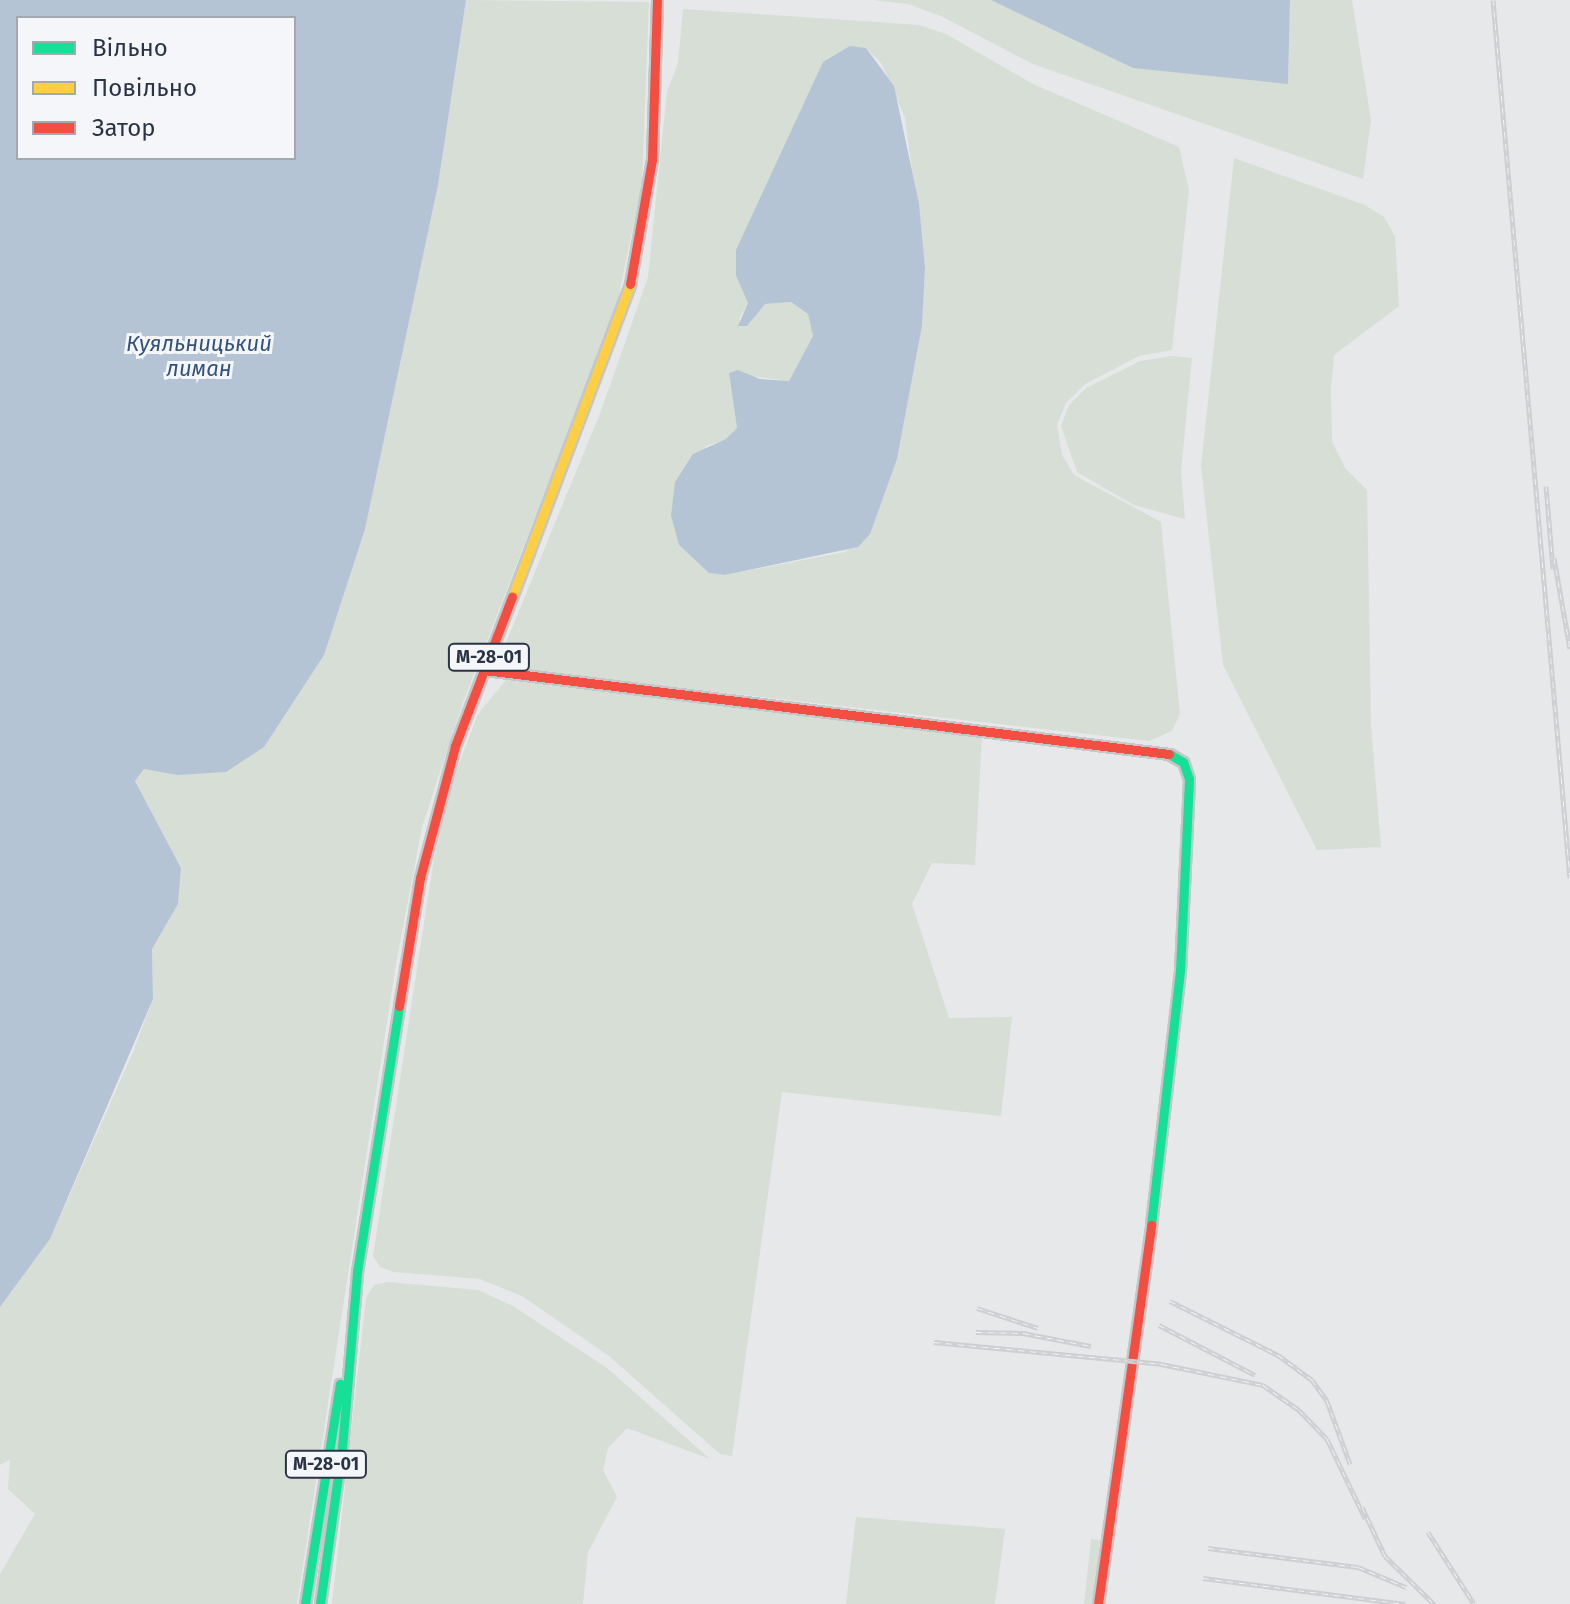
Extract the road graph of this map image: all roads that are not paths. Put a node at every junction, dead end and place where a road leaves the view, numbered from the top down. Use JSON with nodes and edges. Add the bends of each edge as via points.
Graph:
{"nodes":[{"id":1,"x":657,"y":0,"type":"edge"},
{"id":2,"x":484,"y":670,"type":"junction"},
{"id":3,"x":351,"y":1326,"type":"junction"},
{"id":4,"x":305,"y":1604,"type":"edge"},
{"id":5,"x":320,"y":1604,"type":"edge"},
{"id":6,"x":1098,"y":1604,"type":"edge"}],
"edges":[{"from":1,"to":2,"type":"main road","number":"М-28-01","via":[[652,159],[629,293],[606,365]]},
{"from":2,"to":3,"type":"main road","number":"М-28-01","via":[[446,775],[420,878]]},
{"from":2,"to":6,"type":"main road","via":[[1160,749],[1183,762],[1189,779],[1179,985],[1142,1301]]},
{"from":3,"to":4,"type":"main road","number":"М-28-01"},
{"from":3,"to":5,"type":"main road","number":"М-28-01","via":[[342,1448]]}]}
